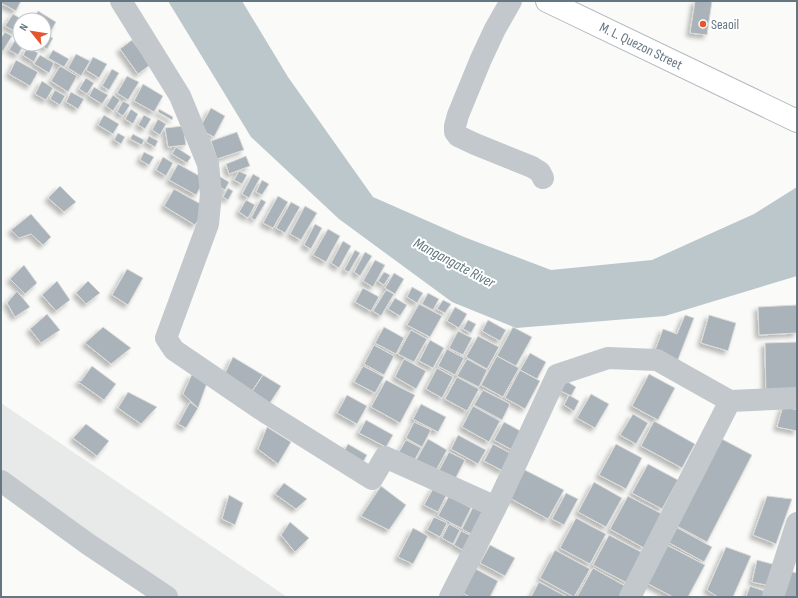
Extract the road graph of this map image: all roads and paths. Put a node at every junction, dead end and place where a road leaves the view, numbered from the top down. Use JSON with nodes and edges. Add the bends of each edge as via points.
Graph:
{"nodes":[{"id":1,"x":121,"y":1,"type":"edge"},
{"id":2,"x":511,"y":1,"type":"edge"},
{"id":3,"x":548,"y":1,"type":"edge"},
{"id":4,"x":797,"y":121,"type":"edge"},
{"id":5,"x":542,"y":178,"type":"dead end"},
{"id":6,"x":797,"y":398,"type":"edge"},
{"id":7,"x":730,"y":401,"type":"junction"},
{"id":8,"x":1,"y":481,"type":"edge"},
{"id":9,"x":496,"y":507,"type":"junction"},
{"id":10,"x":797,"y":523,"type":"edge"},
{"id":11,"x":167,"y":597,"type":"edge"},
{"id":12,"x":450,"y":597,"type":"edge"},
{"id":13,"x":630,"y":597,"type":"edge"},
{"id":14,"x":773,"y":597,"type":"edge"}],
"edges":[{"from":1,"to":9,"type":"street","via":[[180,96],[208,164],[211,194],[208,224],[166,338],[174,350],[372,479],[385,457]]},
{"from":2,"to":5,"type":"street","via":[[481,59],[458,115],[455,132],[475,144],[532,167],[540,172]]},
{"from":3,"to":4,"type":"main road","name":"M. L. Quezon Street"},
{"from":6,"to":7,"type":"street"},
{"from":7,"to":9,"type":"street","via":[[657,360],[608,358],[557,375]]},
{"from":7,"to":13,"type":"street"},
{"from":8,"to":11,"type":"street"},
{"from":9,"to":12,"type":"street"},
{"from":10,"to":14,"type":"street"}]}
